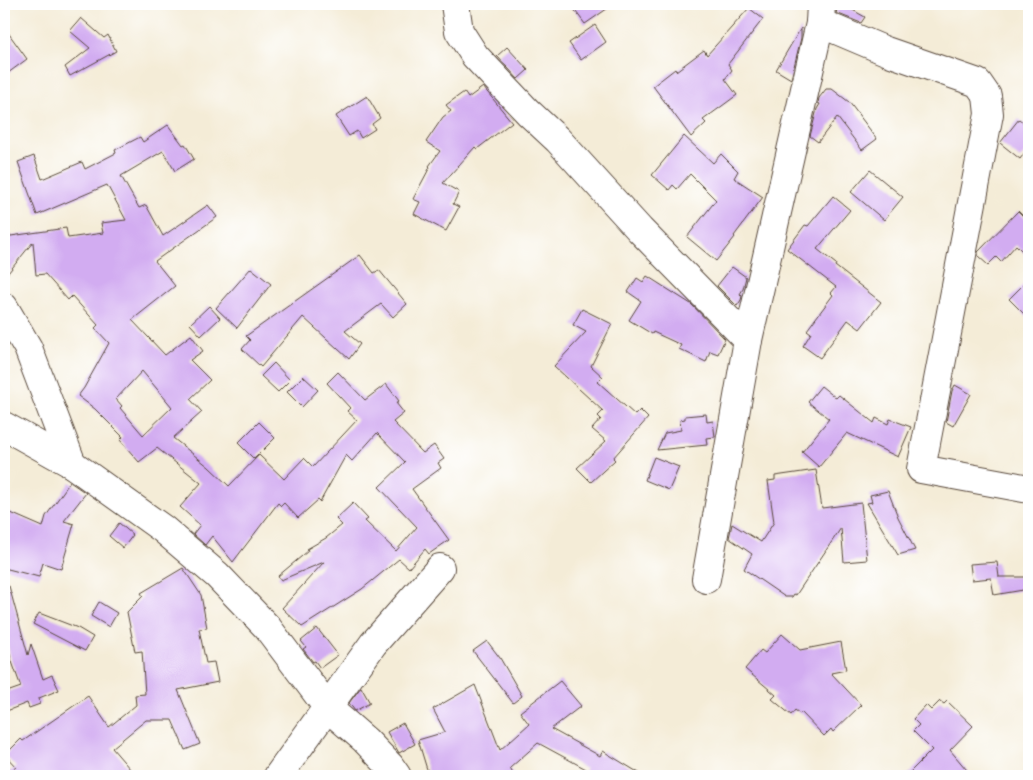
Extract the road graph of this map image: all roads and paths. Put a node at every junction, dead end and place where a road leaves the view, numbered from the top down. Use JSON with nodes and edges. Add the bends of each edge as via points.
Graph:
{"nodes":[{"id":1,"x":455,"y":4,"type":"edge"},
{"id":2,"x":821,"y":14,"type":"edge"},
{"id":3,"x":4,"y":307,"type":"edge"},
{"id":4,"x":748,"y":340,"type":"junction"},
{"id":5,"x":4,"y":426,"type":"edge"},
{"id":6,"x":72,"y":464,"type":"junction"},
{"id":7,"x":1029,"y":489,"type":"edge"},
{"id":8,"x":440,"y":568,"type":"dead end"},
{"id":9,"x":706,"y":579,"type":"dead end"},
{"id":10,"x":328,"y":708,"type":"junction"},
{"id":11,"x":278,"y":776,"type":"edge"},
{"id":12,"x":397,"y":776,"type":"edge"}],
"edges":[{"from":1,"to":4,"type":"street","via":[[459,31],[475,56]]},
{"from":2,"to":4,"type":"street"},
{"from":2,"to":7,"type":"street","via":[[886,51],[978,84],[987,96],[989,114],[921,469]]},
{"from":3,"to":6,"type":"street","via":[[28,348]]},
{"from":4,"to":9,"type":"street"},
{"from":5,"to":6,"type":"street"},
{"from":6,"to":10,"type":"street","via":[[163,529],[217,575],[267,627]]},
{"from":8,"to":10,"type":"street","via":[[373,644]]},
{"from":10,"to":11,"type":"street"},
{"from":10,"to":12,"type":"street","via":[[365,740]]}]}
